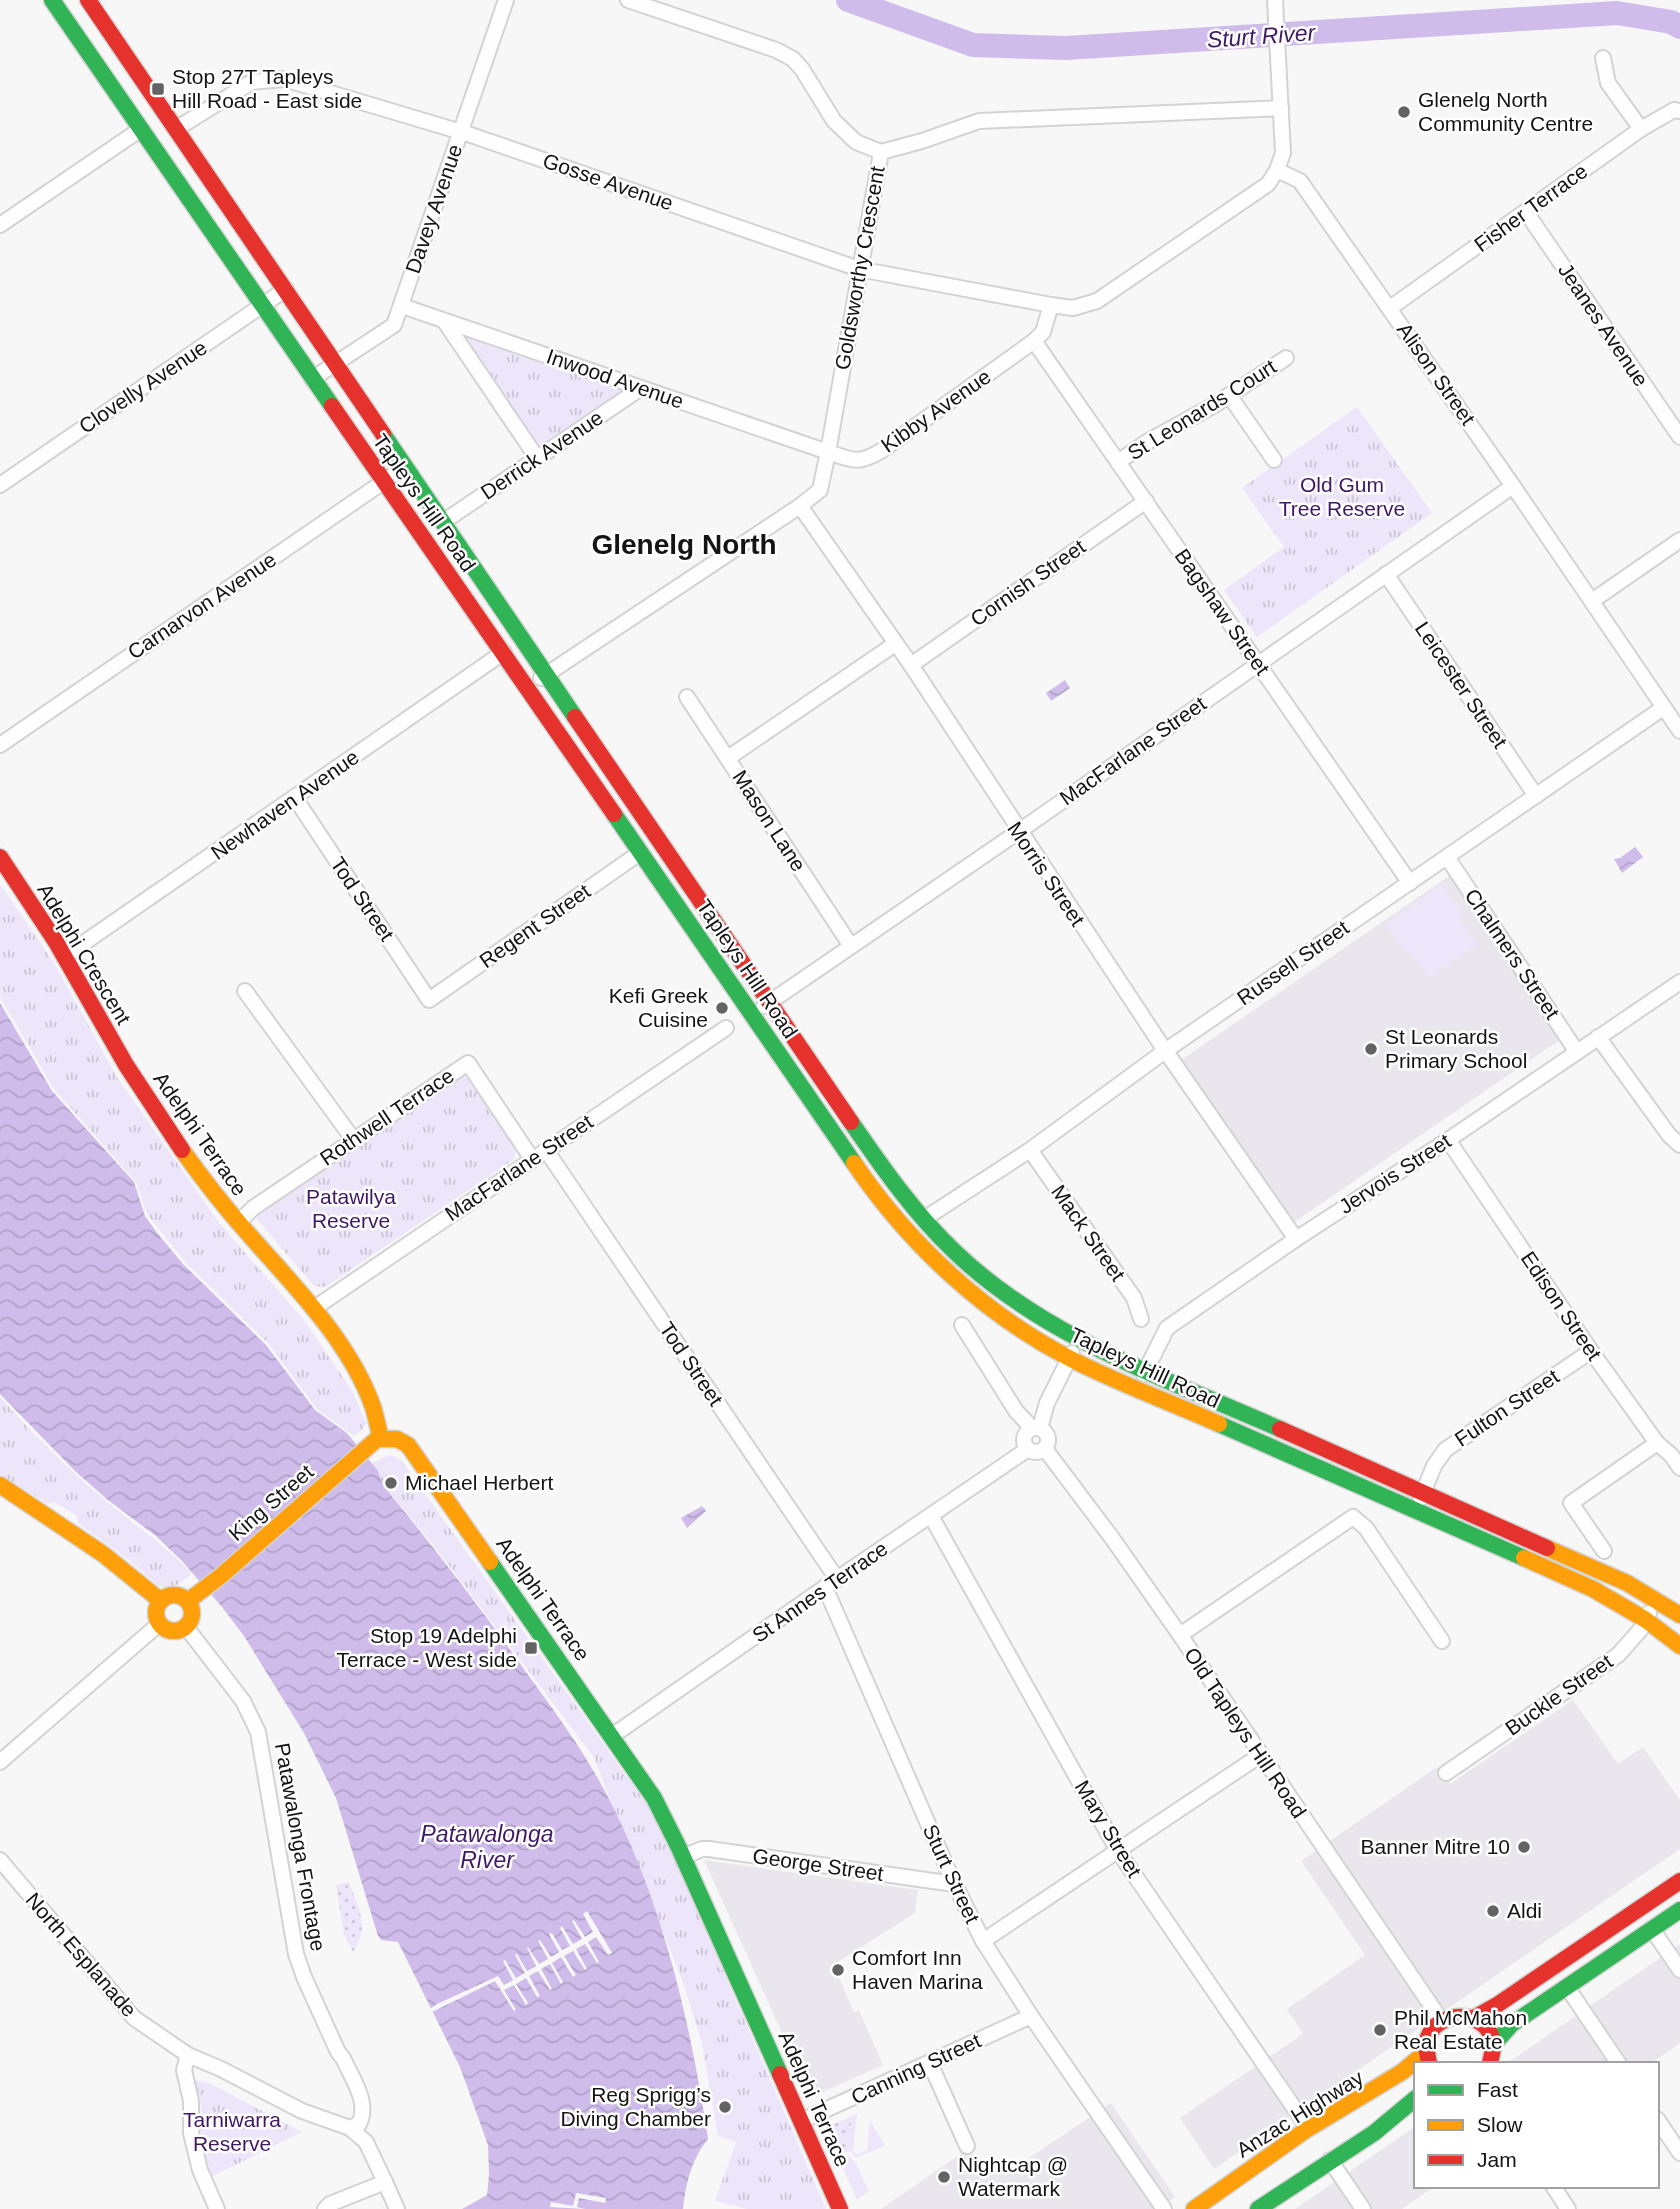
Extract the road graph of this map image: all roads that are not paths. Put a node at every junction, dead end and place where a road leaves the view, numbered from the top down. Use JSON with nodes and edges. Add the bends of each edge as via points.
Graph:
{"nodes":[{"id":1,"x":52,"y":0,"type":"edge"},
{"id":2,"x":88,"y":0,"type":"edge"},
{"id":3,"x":506,"y":0,"type":"edge"},
{"id":4,"x":628,"y":0,"type":"edge"},
{"id":5,"x":1275,"y":0,"type":"edge"},
{"id":6,"x":1603,"y":58,"type":"dead end"},
{"id":7,"x":1281,"y":108,"type":"junction"},
{"id":8,"x":1677,"y":111,"type":"edge"},
{"id":9,"x":141,"y":129,"type":"junction"},
{"id":10,"x":176,"y":129,"type":"junction"},
{"id":11,"x":1641,"y":129,"type":"junction"},
{"id":12,"x":460,"y":132,"type":"junction"},
{"id":13,"x":881,"y":152,"type":"junction"},
{"id":14,"x":1278,"y":170,"type":"junction"},
{"id":15,"x":1527,"y":212,"type":"junction"},
{"id":16,"x":0,"y":225,"type":"edge"},
{"id":17,"x":859,"y":269,"type":"junction"},
{"id":18,"x":286,"y":289,"type":"junction"},
{"id":19,"x":1051,"y":305,"type":"junction"},
{"id":20,"x":261,"y":306,"type":"junction"},
{"id":21,"x":402,"y":306,"type":"junction"},
{"id":22,"x":1390,"y":308,"type":"junction"},
{"id":23,"x":445,"y":322,"type":"junction"},
{"id":24,"x":1034,"y":341,"type":"junction"},
{"id":25,"x":1286,"y":358,"type":"dead end"},
{"id":26,"x":337,"y":363,"type":"junction"},
{"id":27,"x":312,"y":379,"type":"junction"},
{"id":28,"x":641,"y":388,"type":"junction"},
{"id":29,"x":1229,"y":395,"type":"junction"},
{"id":30,"x":1680,"y":437,"type":"edge"},
{"id":31,"x":828,"y":452,"type":"junction"},
{"id":32,"x":537,"y":458,"type":"junction"},
{"id":33,"x":1274,"y":460,"type":"dead end"},
{"id":34,"x":1118,"y":462,"type":"junction"},
{"id":35,"x":405,"y":467,"type":"junction"},
{"id":36,"x":382,"y":482,"type":"junction"},
{"id":37,"x":0,"y":485,"type":"edge"},
{"id":38,"x":1513,"y":486,"type":"junction"},
{"id":39,"x":1146,"y":501,"type":"junction"},
{"id":40,"x":800,"y":506,"type":"junction"},
{"id":41,"x":443,"y":522,"type":"junction"},
{"id":42,"x":1680,"y":540,"type":"edge"},
{"id":43,"x":1386,"y":574,"type":"junction"},
{"id":44,"x":1592,"y":601,"type":"junction"},
{"id":45,"x":895,"y":644,"type":"junction"},
{"id":46,"x":504,"y":652,"type":"junction"},
{"id":47,"x":1258,"y":662,"type":"junction"},
{"id":48,"x":911,"y":665,"type":"junction"},
{"id":49,"x":547,"y":674,"type":"junction"},
{"id":50,"x":528,"y":687,"type":"junction"},
{"id":51,"x":687,"y":697,"type":"dead end"},
{"id":52,"x":1663,"y":708,"type":"junction"},
{"id":53,"x":1679,"y":727,"type":"edge"},
{"id":54,"x":0,"y":745,"type":"edge"},
{"id":55,"x":728,"y":758,"type":"junction"},
{"id":56,"x":1536,"y":796,"type":"junction"},
{"id":57,"x":295,"y":798,"type":"junction"},
{"id":58,"x":1018,"y":832,"type":"junction"},
{"id":59,"x":641,"y":852,"type":"junction"},
{"id":60,"x":0,"y":857,"type":"edge"},
{"id":61,"x":1447,"y":857,"type":"junction"},
{"id":62,"x":1410,"y":883,"type":"junction"},
{"id":63,"x":850,"y":946,"type":"junction"},
{"id":64,"x":65,"y":956,"type":"junction"},
{"id":65,"x":1680,"y":982,"type":"edge"},
{"id":66,"x":246,"y":991,"type":"dead end"},
{"id":67,"x":429,"y":1000,"type":"joint"},
{"id":68,"x":771,"y":1002,"type":"junction"},
{"id":69,"x":752,"y":1014,"type":"junction"},
{"id":70,"x":726,"y":1028,"type":"dead end"},
{"id":71,"x":1598,"y":1037,"type":"junction"},
{"id":72,"x":1165,"y":1051,"type":"junction"},
{"id":73,"x":1577,"y":1052,"type":"junction"},
{"id":74,"x":131,"y":1073,"type":"joint"},
{"id":75,"x":353,"y":1139,"type":"junction"},
{"id":76,"x":1448,"y":1140,"type":"junction"},
{"id":77,"x":1680,"y":1145,"type":"edge"},
{"id":78,"x":546,"y":1150,"type":"junction"},
{"id":79,"x":1030,"y":1150,"type":"junction"},
{"id":80,"x":532,"y":1159,"type":"junction"},
{"id":81,"x":924,"y":1219,"type":"junction"},
{"id":82,"x":239,"y":1223,"type":"junction"},
{"id":83,"x":1296,"y":1239,"type":"junction"},
{"id":84,"x":313,"y":1309,"type":"junction"},
{"id":85,"x":1141,"y":1319,"type":"dead end"},
{"id":86,"x":961,"y":1325,"type":"dead end"},
{"id":87,"x":1078,"y":1340,"type":"junction"},
{"id":88,"x":1591,"y":1351,"type":"junction"},
{"id":89,"x":1069,"y":1358,"type":"junction"},
{"id":90,"x":1145,"y":1370,"type":"junction"},
{"id":91,"x":1137,"y":1390,"type":"junction"},
{"id":92,"x":1036,"y":1428,"type":"junction"},
{"id":93,"x":382,"y":1438,"type":"junction"},
{"id":94,"x":1657,"y":1443,"type":"junction"},
{"id":95,"x":1028,"y":1449,"type":"junction"},
{"id":96,"x":1045,"y":1449,"type":"junction"},
{"id":97,"x":1680,"y":1468,"type":"edge"},
{"id":98,"x":0,"y":1485,"type":"edge"},
{"id":99,"x":1423,"y":1494,"type":"junction"},
{"id":100,"x":1416,"y":1512,"type":"junction"},
{"id":101,"x":931,"y":1516,"type":"junction"},
{"id":102,"x":1604,"y":1551,"type":"dead end"},
{"id":103,"x":831,"y":1583,"type":"junction"},
{"id":104,"x":192,"y":1598,"type":"junction"},
{"id":105,"x":1656,"y":1600,"type":"junction"},
{"id":106,"x":161,"y":1601,"type":"junction"},
{"id":107,"x":1680,"y":1615,"type":"edge"},
{"id":108,"x":1646,"y":1620,"type":"junction"},
{"id":109,"x":159,"y":1624,"type":"junction"},
{"id":110,"x":186,"y":1627,"type":"junction"},
{"id":111,"x":1180,"y":1636,"type":"junction"},
{"id":112,"x":1442,"y":1641,"type":"dead end"},
{"id":113,"x":1680,"y":1647,"type":"edge"},
{"id":114,"x":612,"y":1736,"type":"junction"},
{"id":115,"x":1259,"y":1756,"type":"junction"},
{"id":116,"x":0,"y":1762,"type":"edge"},
{"id":117,"x":1446,"y":1773,"type":"dead end"},
{"id":118,"x":1118,"y":1851,"type":"junction"},
{"id":119,"x":683,"y":1857,"type":"junction"},
{"id":120,"x":0,"y":1860,"type":"edge"},
{"id":121,"x":1680,"y":1881,"type":"edge"},
{"id":122,"x":954,"y":1884,"type":"junction"},
{"id":123,"x":1680,"y":1910,"type":"edge"},
{"id":124,"x":1652,"y":1929,"type":"junction"},
{"id":125,"x":983,"y":1941,"type":"junction"},
{"id":126,"x":1680,"y":1970,"type":"edge"},
{"id":127,"x":1567,"y":1987,"type":"junction"},
{"id":128,"x":1031,"y":2016,"type":"junction"},
{"id":129,"x":1474,"y":2018,"type":"junction"},
{"id":130,"x":1441,"y":2020,"type":"junction"},
{"id":131,"x":1494,"y":2044,"type":"junction"},
{"id":132,"x":188,"y":2055,"type":"junction"},
{"id":133,"x":1428,"y":2058,"type":"edge"},
{"id":134,"x":1490,"y":2062,"type":"edge"},
{"id":135,"x":1618,"y":2062,"type":"edge"},
{"id":136,"x":930,"y":2063,"type":"junction"},
{"id":137,"x":1414,"y":2065,"type":"edge"},
{"id":138,"x":1414,"y":2100,"type":"edge"},
{"id":139,"x":801,"y":2122,"type":"junction"},
{"id":140,"x":1659,"y":2122,"type":"edge"},
{"id":141,"x":358,"y":2123,"type":"junction"},
{"id":142,"x":1308,"y":2128,"type":"junction"},
{"id":143,"x":967,"y":2146,"type":"dead end"},
{"id":144,"x":1680,"y":2153,"type":"edge"},
{"id":145,"x":1330,"y":2161,"type":"junction"},
{"id":146,"x":385,"y":2182,"type":"junction"},
{"id":147,"x":1554,"y":2188,"type":"edge"},
{"id":148,"x":217,"y":2209,"type":"edge"},
{"id":149,"x":325,"y":2209,"type":"edge"},
{"id":150,"x":397,"y":2209,"type":"edge"},
{"id":151,"x":840,"y":2209,"type":"edge"},
{"id":152,"x":1164,"y":2209,"type":"edge"},
{"id":153,"x":1194,"y":2209,"type":"edge"},
{"id":154,"x":1258,"y":2209,"type":"edge"},
{"id":155,"x":1363,"y":2209,"type":"edge"},
{"id":156,"x":1569,"y":2209,"type":"edge"}],
"edges":[{"from":1,"to":9,"type":"main road","name":"Tapleys Hill Road"},
{"from":2,"to":10,"type":"main road","name":"Tapleys Hill Road"},
{"from":3,"to":12,"type":"street","name":"Davey Avenue"},
{"from":4,"to":13,"type":"street","via":[[793,58],[834,121],[856,142]]},
{"from":5,"to":7,"type":"street"},
{"from":6,"to":11,"type":"street","via":[[1608,83]]},
{"from":7,"to":13,"type":"street","name":"Goldsworthy Crescent","via":[[979,121]]},
{"from":7,"to":14,"type":"street","via":[[1283,153]]},
{"from":8,"to":11,"type":"street","name":"Fisher Terrace"},
{"from":9,"to":16,"type":"street"},
{"from":9,"to":20,"type":"main road","name":"Tapleys Hill Road"},
{"from":10,"to":12,"type":"street","name":"Gosse Avenue","via":[[252,82],[284,79]]},
{"from":10,"to":18,"type":"main road","name":"Tapleys Hill Road"},
{"from":11,"to":15,"type":"street","name":"Fisher Terrace"},
{"from":12,"to":17,"type":"street","name":"Gosse Avenue"},
{"from":12,"to":21,"type":"street","name":"Davey Avenue"},
{"from":13,"to":17,"type":"street","name":"Goldsworthy Crescent"},
{"from":14,"to":19,"type":"street","via":[[1268,184],[1097,301],[1073,308]]},
{"from":14,"to":22,"type":"street","name":"Alison Street","via":[[1300,181]]},
{"from":15,"to":22,"type":"street","name":"Fisher Terrace"},
{"from":15,"to":30,"type":"street","name":"Jeanes Avenue"},
{"from":17,"to":19,"type":"street","name":"Gosse Avenue"},
{"from":17,"to":31,"type":"street","name":"Goldsworthy Crescent"},
{"from":18,"to":20,"type":"street","name":"Clovelly Avenue"},
{"from":18,"to":26,"type":"main road","name":"Tapleys Hill Road"},
{"from":19,"to":24,"type":"street","name":"Kibby Avenue","via":[[1043,332]]},
{"from":20,"to":27,"type":"main road","name":"Tapleys Hill Road"},
{"from":20,"to":37,"type":"street","name":"Clovelly Avenue"},
{"from":21,"to":23,"type":"street","name":"Inwood Avenue"},
{"from":21,"to":26,"type":"street","name":"Davey Avenue","via":[[394,325]]},
{"from":22,"to":38,"type":"street","name":"Alison Street"},
{"from":23,"to":28,"type":"street","name":"Inwood Avenue"},
{"from":23,"to":32,"type":"street"},
{"from":24,"to":31,"type":"street","name":"Kibby Avenue","via":[[865,460]]},
{"from":24,"to":34,"type":"street","name":"Bagshaw Street"},
{"from":25,"to":29,"type":"street","name":"St Leonards Court"},
{"from":26,"to":27,"type":"street","name":"Davey Avenue"},
{"from":26,"to":35,"type":"main road","name":"Tapleys Hill Road"},
{"from":27,"to":36,"type":"main road","name":"Tapleys Hill Road"},
{"from":28,"to":31,"type":"street","name":"Inwood Avenue"},
{"from":28,"to":32,"type":"street","name":"Derrick Avenue"},
{"from":29,"to":33,"type":"street"},
{"from":29,"to":34,"type":"street","name":"St Leonards Court"},
{"from":31,"to":40,"type":"street","via":[[820,490]]},
{"from":32,"to":41,"type":"street","name":"Derrick Avenue"},
{"from":34,"to":39,"type":"street","name":"Bagshaw Street"},
{"from":35,"to":36,"type":"street","name":"Carnarvon Avenue"},
{"from":35,"to":41,"type":"main road","name":"Tapleys Hill Road"},
{"from":36,"to":46,"type":"main road","name":"Tapleys Hill Road"},
{"from":36,"to":54,"type":"street","name":"Carnarvon Avenue"},
{"from":38,"to":43,"type":"street","name":"MacFarlane Street"},
{"from":38,"to":44,"type":"street","name":"Alison Street"},
{"from":39,"to":47,"type":"street","name":"Bagshaw Street"},
{"from":39,"to":48,"type":"street","name":"Cornish Street"},
{"from":40,"to":45,"type":"street","name":"Morris Street"},
{"from":40,"to":49,"type":"street"},
{"from":41,"to":49,"type":"main road","name":"Tapleys Hill Road"},
{"from":42,"to":44,"type":"street"},
{"from":43,"to":47,"type":"street","name":"MacFarlane Street"},
{"from":43,"to":56,"type":"street","name":"Leicester Street"},
{"from":44,"to":52,"type":"street","name":"Alison Street"},
{"from":45,"to":48,"type":"street","name":"Morris Street"},
{"from":45,"to":55,"type":"street"},
{"from":46,"to":50,"type":"main road","name":"Tapleys Hill Road"},
{"from":46,"to":57,"type":"street","name":"Newhaven Avenue"},
{"from":47,"to":58,"type":"street","name":"MacFarlane Street"},
{"from":47,"to":62,"type":"street","name":"Bagshaw Street"},
{"from":48,"to":58,"type":"street","name":"Morris Street"},
{"from":49,"to":50,"type":"street"},
{"from":49,"to":68,"type":"main road","name":"Tapleys Hill Road"},
{"from":50,"to":59,"type":"main road","name":"Tapleys Hill Road"},
{"from":51,"to":55,"type":"street","name":"Mason Lane"},
{"from":52,"to":53,"type":"street","name":"Alison Street"},
{"from":52,"to":56,"type":"street","name":"Russell Street"},
{"from":55,"to":63,"type":"street","name":"Mason Lane"},
{"from":56,"to":61,"type":"street","name":"Russell Street"},
{"from":57,"to":64,"type":"street","name":"Newhaven Avenue"},
{"from":57,"to":67,"type":"street","name":"Tod Street"},
{"from":58,"to":63,"type":"street","name":"MacFarlane Street"},
{"from":58,"to":72,"type":"street","name":"Morris Street"},
{"from":59,"to":67,"type":"street","name":"Regent Street"},
{"from":59,"to":69,"type":"main road","name":"Tapleys Hill Road"},
{"from":60,"to":64,"type":"main road","name":"Adelphi Crescent"},
{"from":61,"to":62,"type":"street","name":"Russell Street"},
{"from":61,"to":73,"type":"street","name":"Chalmers Street"},
{"from":62,"to":72,"type":"street","name":"Russell Street"},
{"from":63,"to":68,"type":"street","name":"MacFarlane Street"},
{"from":64,"to":74,"type":"main road","name":"Adelphi Crescent"},
{"from":65,"to":71,"type":"street","name":"Jervois Street"},
{"from":66,"to":75,"type":"street"},
{"from":68,"to":69,"type":"street","name":"MacFarlane Street"},
{"from":68,"to":81,"type":"main road","name":"Tapleys Hill Road","via":[[873,1153]]},
{"from":69,"to":89,"type":"main road","name":"Tapleys Hill Road","via":[[857,1168],[939,1266],[1021,1331]]},
{"from":70,"to":78,"type":"street","name":"MacFarlane Street"},
{"from":71,"to":73,"type":"street","name":"Jervois Street"},
{"from":71,"to":77,"type":"street"},
{"from":72,"to":79,"type":"street","name":"Russell Street"},
{"from":72,"to":83,"type":"street","name":"Morris Street"},
{"from":73,"to":76,"type":"street","name":"Jervois Street"},
{"from":74,"to":82,"type":"main road","name":"Adelphi Terrace"},
{"from":75,"to":80,"type":"street","name":"Rothwell Terrace","via":[[468,1062]]},
{"from":75,"to":82,"type":"street","name":"Rothwell Terrace","via":[[253,1208]]},
{"from":76,"to":83,"type":"street","name":"Jervois Street"},
{"from":76,"to":88,"type":"street","name":"Edison Street"},
{"from":78,"to":80,"type":"street","name":"MacFarlane Street"},
{"from":78,"to":103,"type":"street","name":"Tod Street"},
{"from":79,"to":81,"type":"street","name":"Russell Street"},
{"from":79,"to":85,"type":"street","name":"Mack Street","via":[[1134,1298]]},
{"from":80,"to":84,"type":"street","name":"MacFarlane Street"},
{"from":81,"to":87,"type":"main road","name":"Tapleys Hill Road","via":[[986,1279]]},
{"from":82,"to":84,"type":"main road","name":"Adelphi Terrace"},
{"from":83,"to":90,"type":"street","name":"Jervois Street","via":[[1167,1328]]},
{"from":84,"to":93,"type":"main road","name":"Adelphi Terrace","via":[[360,1380],[374,1407]]},
{"from":86,"to":92,"type":"street","via":[[1016,1411]]},
{"from":87,"to":89,"type":"street"},
{"from":87,"to":90,"type":"main road","name":"Tapleys Hill Road"},
{"from":88,"to":94,"type":"street","name":"Edison Street"},
{"from":88,"to":99,"type":"street","name":"Fulton Street","via":[[1445,1450]]},
{"from":89,"to":91,"type":"main road","name":"Tapleys Hill Road"},
{"from":89,"to":92,"type":"street"},
{"from":90,"to":91,"type":"street","name":"Jervois Street"},
{"from":90,"to":99,"type":"main road","name":"Tapleys Hill Road"},
{"from":91,"to":100,"type":"main road","name":"Tapleys Hill Road"},
{"from":92,"to":95,"type":"street","via":[[1026,1433]]},
{"from":92,"to":96,"type":"street","via":[[1048,1438]]},
{"from":93,"to":104,"type":"main road","name":"King Street"},
{"from":93,"to":114,"type":"main road","name":"Adelphi Terrace","via":[[408,1445]]},
{"from":94,"to":97,"type":"street","name":"Edison Street"},
{"from":94,"to":102,"type":"street","via":[[1571,1503]]},
{"from":95,"to":96,"type":"street"},
{"from":95,"to":101,"type":"street","name":"St Annes Terrace"},
{"from":96,"to":111,"type":"street","name":"Old Tapleys Hill Road"},
{"from":98,"to":106,"type":"main road","via":[[75,1533]]},
{"from":99,"to":100,"type":"street","name":"Fulton Street"},
{"from":99,"to":105,"type":"main road","name":"Tapleys Hill Road"},
{"from":100,"to":108,"type":"main road","name":"Tapleys Hill Road","via":[[1593,1589]]},
{"from":101,"to":103,"type":"street","name":"St Annes Terrace"},
{"from":101,"to":118,"type":"street","name":"Mary Street"},
{"from":103,"to":114,"type":"street","name":"St Annes Terrace"},
{"from":103,"to":122,"type":"street","name":"Sturt Street"},
{"from":104,"to":106,"type":"main road","via":[[172,1595]]},
{"from":104,"to":110,"type":"main road"},
{"from":105,"to":107,"type":"main road","name":"Tapleys Hill Road"},
{"from":105,"to":108,"type":"street","name":"Buckle Street"},
{"from":106,"to":109,"type":"main road","via":[[156,1612]]},
{"from":108,"to":113,"type":"main road","name":"Tapleys Hill Road"},
{"from":108,"to":117,"type":"street","name":"Buckle Street","via":[[1618,1655]]},
{"from":109,"to":110,"type":"main road","via":[[175,1631]]},
{"from":109,"to":116,"type":"street"},
{"from":110,"to":141,"type":"street","name":"Patawalonga Frontage","via":[[243,1701],[255,1724],[296,1954],[362,2100]]},
{"from":111,"to":112,"type":"street","via":[[1353,1517],[1366,1528]]},
{"from":111,"to":115,"type":"street","name":"Old Tapleys Hill Road"},
{"from":114,"to":119,"type":"main road","name":"Adelphi Terrace","via":[[653,1798]]},
{"from":115,"to":118,"type":"street"},
{"from":115,"to":130,"type":"street","name":"Old Tapleys Hill Road"},
{"from":118,"to":125,"type":"street"},
{"from":118,"to":142,"type":"street","name":"Mary Street"},
{"from":119,"to":122,"type":"street","name":"George Street","via":[[709,1849]]},
{"from":119,"to":139,"type":"main road","name":"Adelphi Terrace"},
{"from":120,"to":132,"type":"street","name":"North Esplanade","via":[[134,2018]]},
{"from":121,"to":129,"type":"main road"},
{"from":122,"to":125,"type":"street","name":"Sturt Street"},
{"from":123,"to":124,"type":"main road"},
{"from":124,"to":126,"type":"street"},
{"from":124,"to":127,"type":"main road"},
{"from":125,"to":128,"type":"street","name":"Sturt Street"},
{"from":127,"to":131,"type":"main road","via":[[1512,2024]]},
{"from":127,"to":135,"type":"street"},
{"from":128,"to":136,"type":"street","name":"Canning Street"},
{"from":128,"to":152,"type":"street","name":"Sturt Street"},
{"from":129,"to":130,"type":"main road","via":[[1463,2014]]},
{"from":129,"to":131,"type":"main road","via":[[1484,2024]]},
{"from":130,"to":133,"type":"main road","via":[[1429,2034]]},
{"from":131,"to":134,"type":"main road"},
{"from":132,"to":141,"type":"street","name":"North Esplanade","via":[[302,2111]]},
{"from":132,"to":148,"type":"street","via":[[184,2070],[191,2101],[191,2133]]},
{"from":136,"to":139,"type":"street","name":"Canning Street"},
{"from":136,"to":143,"type":"street"},
{"from":137,"to":142,"type":"main road","name":"Anzac Highway"},
{"from":138,"to":145,"type":"main road"},
{"from":139,"to":151,"type":"main road","name":"Adelphi Terrace"},
{"from":140,"to":144,"type":"street"},
{"from":141,"to":146,"type":"street","name":"Patawalonga Frontage","via":[[368,2128],[366,2142]]},
{"from":142,"to":153,"type":"main road","name":"Anzac Highway"},
{"from":145,"to":154,"type":"main road"},
{"from":145,"to":155,"type":"street"},
{"from":146,"to":149,"type":"street"},
{"from":146,"to":150,"type":"street","name":"Patawalonga Frontage"},
{"from":147,"to":156,"type":"street"}]}
